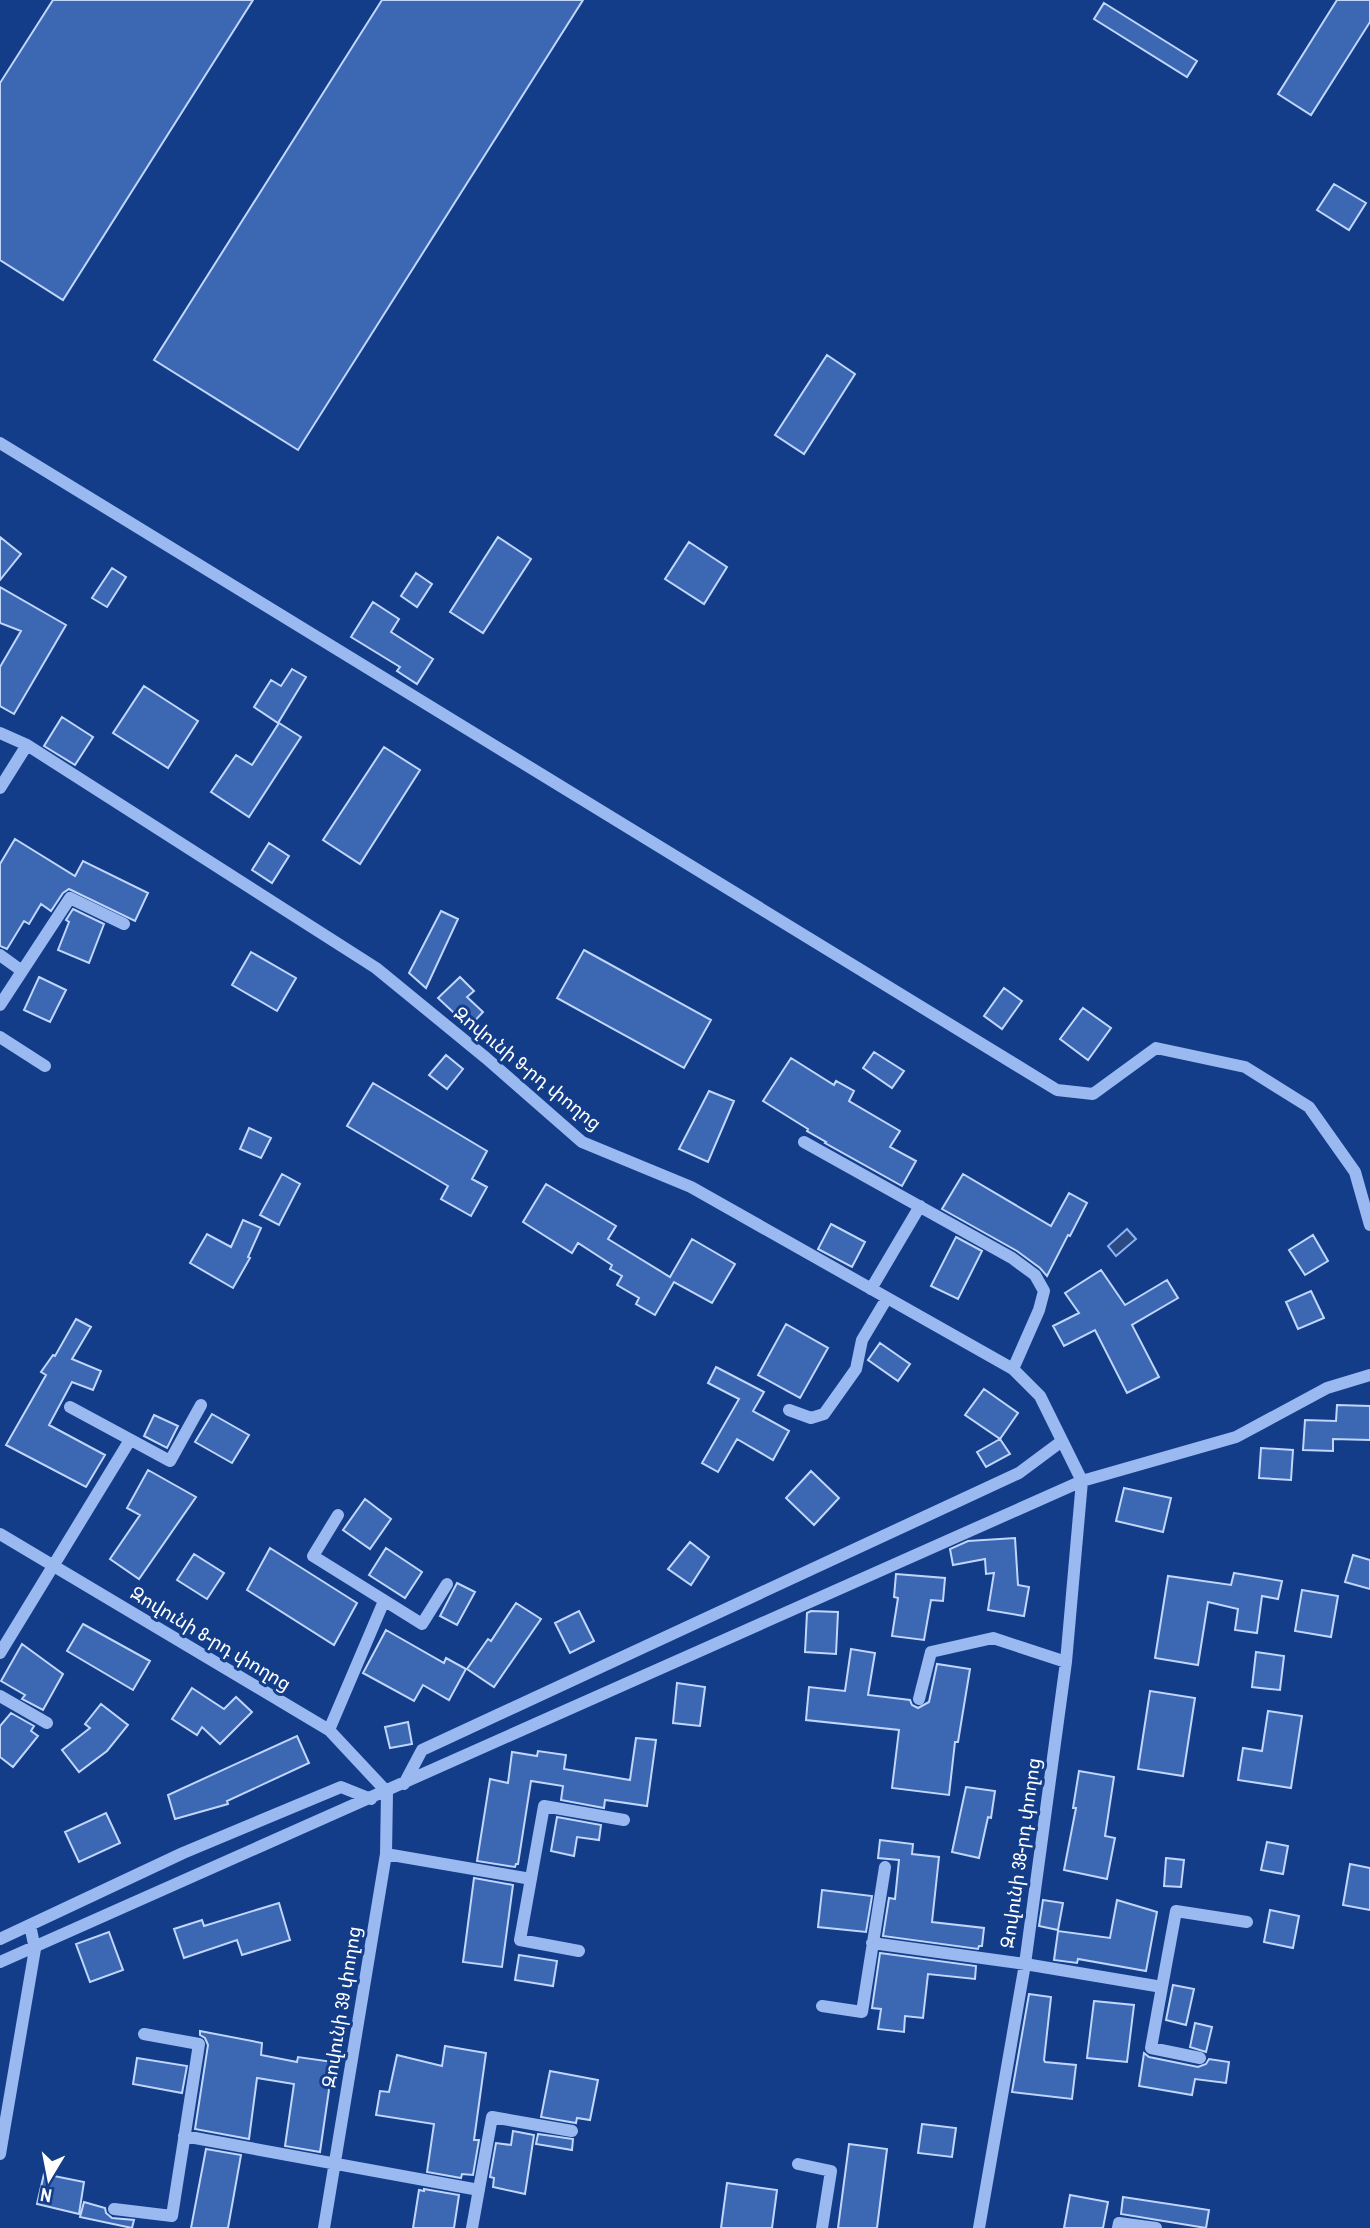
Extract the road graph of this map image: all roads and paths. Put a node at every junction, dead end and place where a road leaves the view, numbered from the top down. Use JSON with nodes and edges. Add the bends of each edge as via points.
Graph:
{"nodes":[{"id":1,"x":0,"y":443,"type":"edge"},
{"id":2,"x":0,"y":733,"type":"edge"},
{"id":3,"x":27,"y":745,"type":"junction"},
{"id":4,"x":0,"y":788,"type":"edge"},
{"id":5,"x":124,"y":925,"type":"dead end"},
{"id":6,"x":0,"y":955,"type":"edge"},
{"id":7,"x":23,"y":971,"type":"junction"},
{"id":8,"x":0,"y":1005,"type":"edge"},
{"id":9,"x":0,"y":1037,"type":"edge"},
{"id":10,"x":45,"y":1066,"type":"dead end"},
{"id":11,"x":804,"y":1142,"type":"dead end"},
{"id":12,"x":920,"y":1206,"type":"junction"},
{"id":13,"x":1370,"y":1225,"type":"edge"},
{"id":14,"x":871,"y":1289,"type":"junction"},
{"id":15,"x":887,"y":1298,"type":"junction"},
{"id":16,"x":1013,"y":1370,"type":"junction"},
{"id":17,"x":1370,"y":1375,"type":"edge"},
{"id":18,"x":201,"y":1405,"type":"dead end"},
{"id":19,"x":70,"y":1407,"type":"dead end"},
{"id":20,"x":789,"y":1410,"type":"dead end"},
{"id":21,"x":130,"y":1440,"type":"junction"},
{"id":22,"x":1062,"y":1441,"type":"junction"},
{"id":23,"x":1082,"y":1481,"type":"junction"},
{"id":24,"x":338,"y":1515,"type":"dead end"},
{"id":25,"x":0,"y":1534,"type":"edge"},
{"id":26,"x":53,"y":1566,"type":"junction"},
{"id":27,"x":447,"y":1584,"type":"dead end"},
{"id":28,"x":384,"y":1601,"type":"junction"},
{"id":29,"x":0,"y":1653,"type":"edge"},
{"id":30,"x":1066,"y":1662,"type":"junction"},
{"id":31,"x":0,"y":1696,"type":"edge"},
{"id":32,"x":919,"y":1699,"type":"dead end"},
{"id":33,"x":47,"y":1723,"type":"dead end"},
{"id":34,"x":329,"y":1730,"type":"junction"},
{"id":35,"x":404,"y":1784,"type":"junction"},
{"id":36,"x":387,"y":1792,"type":"junction"},
{"id":37,"x":371,"y":1799,"type":"junction"},
{"id":38,"x":624,"y":1820,"type":"dead end"},
{"id":39,"x":386,"y":1854,"type":"junction"},
{"id":40,"x":885,"y":1867,"type":"dead end"},
{"id":41,"x":531,"y":1879,"type":"junction"},
{"id":42,"x":1247,"y":1922,"type":"dead end"},
{"id":43,"x":30,"y":1925,"type":"junction"},
{"id":44,"x":0,"y":1939,"type":"edge"},
{"id":45,"x":872,"y":1943,"type":"junction"},
{"id":46,"x":35,"y":1949,"type":"junction"},
{"id":47,"x":579,"y":1951,"type":"dead end"},
{"id":48,"x":0,"y":1962,"type":"edge"},
{"id":49,"x":1024,"y":1964,"type":"junction"},
{"id":50,"x":1161,"y":1987,"type":"junction"},
{"id":51,"x":822,"y":2006,"type":"dead end"},
{"id":52,"x":144,"y":2034,"type":"dead end"},
{"id":53,"x":1200,"y":2058,"type":"dead end"},
{"id":54,"x":572,"y":2131,"type":"dead end"},
{"id":55,"x":184,"y":2136,"type":"junction"},
{"id":56,"x":0,"y":2154,"type":"edge"},
{"id":57,"x":335,"y":2164,"type":"junction"},
{"id":58,"x":798,"y":2164,"type":"dead end"},
{"id":59,"x":479,"y":2190,"type":"junction"},
{"id":60,"x":114,"y":2209,"type":"dead end"},
{"id":61,"x":324,"y":2228,"type":"edge"},
{"id":62,"x":472,"y":2228,"type":"edge"},
{"id":63,"x":822,"y":2228,"type":"edge"},
{"id":64,"x":979,"y":2228,"type":"edge"},
{"id":65,"x":1118,"y":2228,"type":"edge"},
{"id":66,"x":1156,"y":2228,"type":"edge"}],
"edges":[{"from":1,"to":13,"type":"street","via":[[1057,1090],[1093,1094],[1156,1048],[1245,1067],[1309,1107],[1355,1172]]},
{"from":2,"to":3,"type":"street","name":"Զովունի 9-րդ փողոց"},
{"from":3,"to":4,"type":"street"},
{"from":3,"to":14,"type":"street","name":"Զովունի 9-րդ փողոց","via":[[376,968],[582,1142],[691,1187]]},
{"from":5,"to":7,"type":"street","via":[[70,898]]},
{"from":6,"to":7,"type":"street"},
{"from":7,"to":8,"type":"street"},
{"from":9,"to":10,"type":"street"},
{"from":11,"to":12,"type":"street"},
{"from":12,"to":14,"type":"street"},
{"from":12,"to":16,"type":"street","via":[[1035,1275],[1044,1291]]},
{"from":14,"to":15,"type":"street","name":"Զովունի 9-րդ փողոց"},
{"from":15,"to":16,"type":"street","name":"Զովունի 9-րդ փողոց"},
{"from":15,"to":20,"type":"street","via":[[862,1340],[856,1369],[824,1414],[811,1418]]},
{"from":16,"to":22,"type":"street","name":"Զովունի 9-րդ փողոց","via":[[1040,1396]]},
{"from":17,"to":23,"type":"street","via":[[1327,1388],[1236,1437]]},
{"from":18,"to":21,"type":"street","via":[[170,1461]]},
{"from":19,"to":21,"type":"street"},
{"from":21,"to":26,"type":"street"},
{"from":22,"to":23,"type":"street","name":"Զովունի 9-րդ փողոց"},
{"from":22,"to":35,"type":"street","via":[[1019,1473],[422,1750]]},
{"from":23,"to":30,"type":"street","name":"Զովունի 38-րդ փողոց"},
{"from":23,"to":35,"type":"street"},
{"from":24,"to":28,"type":"street","via":[[313,1556]]},
{"from":25,"to":26,"type":"street","name":"Զովունի 8-րդ փողոց"},
{"from":26,"to":29,"type":"street"},
{"from":26,"to":34,"type":"street","name":"Զովունի 8-րդ փողոց"},
{"from":27,"to":28,"type":"street","via":[[422,1625]]},
{"from":28,"to":34,"type":"street"},
{"from":30,"to":32,"type":"street","via":[[993,1638],[931,1652]]},
{"from":30,"to":49,"type":"street","name":"Զովունի 38-րդ փողոց"},
{"from":31,"to":33,"type":"street"},
{"from":34,"to":36,"type":"street","name":"Զովունի 8-րդ փողոց"},
{"from":35,"to":36,"type":"street"},
{"from":36,"to":37,"type":"street"},
{"from":36,"to":39,"type":"street","name":"Զովունի 39 փողոց"},
{"from":37,"to":43,"type":"street","via":[[341,1787],[183,1853]]},
{"from":37,"to":46,"type":"street"},
{"from":38,"to":41,"type":"street","via":[[544,1806]]},
{"from":39,"to":41,"type":"street"},
{"from":39,"to":57,"type":"street","name":"Զովունի 39 փողոց"},
{"from":40,"to":45,"type":"street"},
{"from":41,"to":47,"type":"street","via":[[520,1940]]},
{"from":42,"to":50,"type":"street","via":[[1176,1910]]},
{"from":43,"to":44,"type":"street"},
{"from":43,"to":46,"type":"street"},
{"from":45,"to":49,"type":"street"},
{"from":45,"to":51,"type":"street","via":[[862,2011]]},
{"from":46,"to":48,"type":"street"},
{"from":46,"to":56,"type":"street"},
{"from":49,"to":50,"type":"street"},
{"from":49,"to":64,"type":"street","name":"Զովունի 38-րդ փողոց"},
{"from":50,"to":53,"type":"street","via":[[1151,2048]]},
{"from":52,"to":55,"type":"street","via":[[199,2043]]},
{"from":54,"to":59,"type":"street","via":[[492,2117]]},
{"from":55,"to":57,"type":"street"},
{"from":55,"to":60,"type":"street","via":[[172,2216]]},
{"from":57,"to":59,"type":"street"},
{"from":57,"to":61,"type":"street","name":"Զովունի 39 փողոց"},
{"from":58,"to":63,"type":"street","via":[[831,2171]]},
{"from":59,"to":62,"type":"street"},
{"from":65,"to":66,"type":"street","via":[[1119,2223]]}]}
